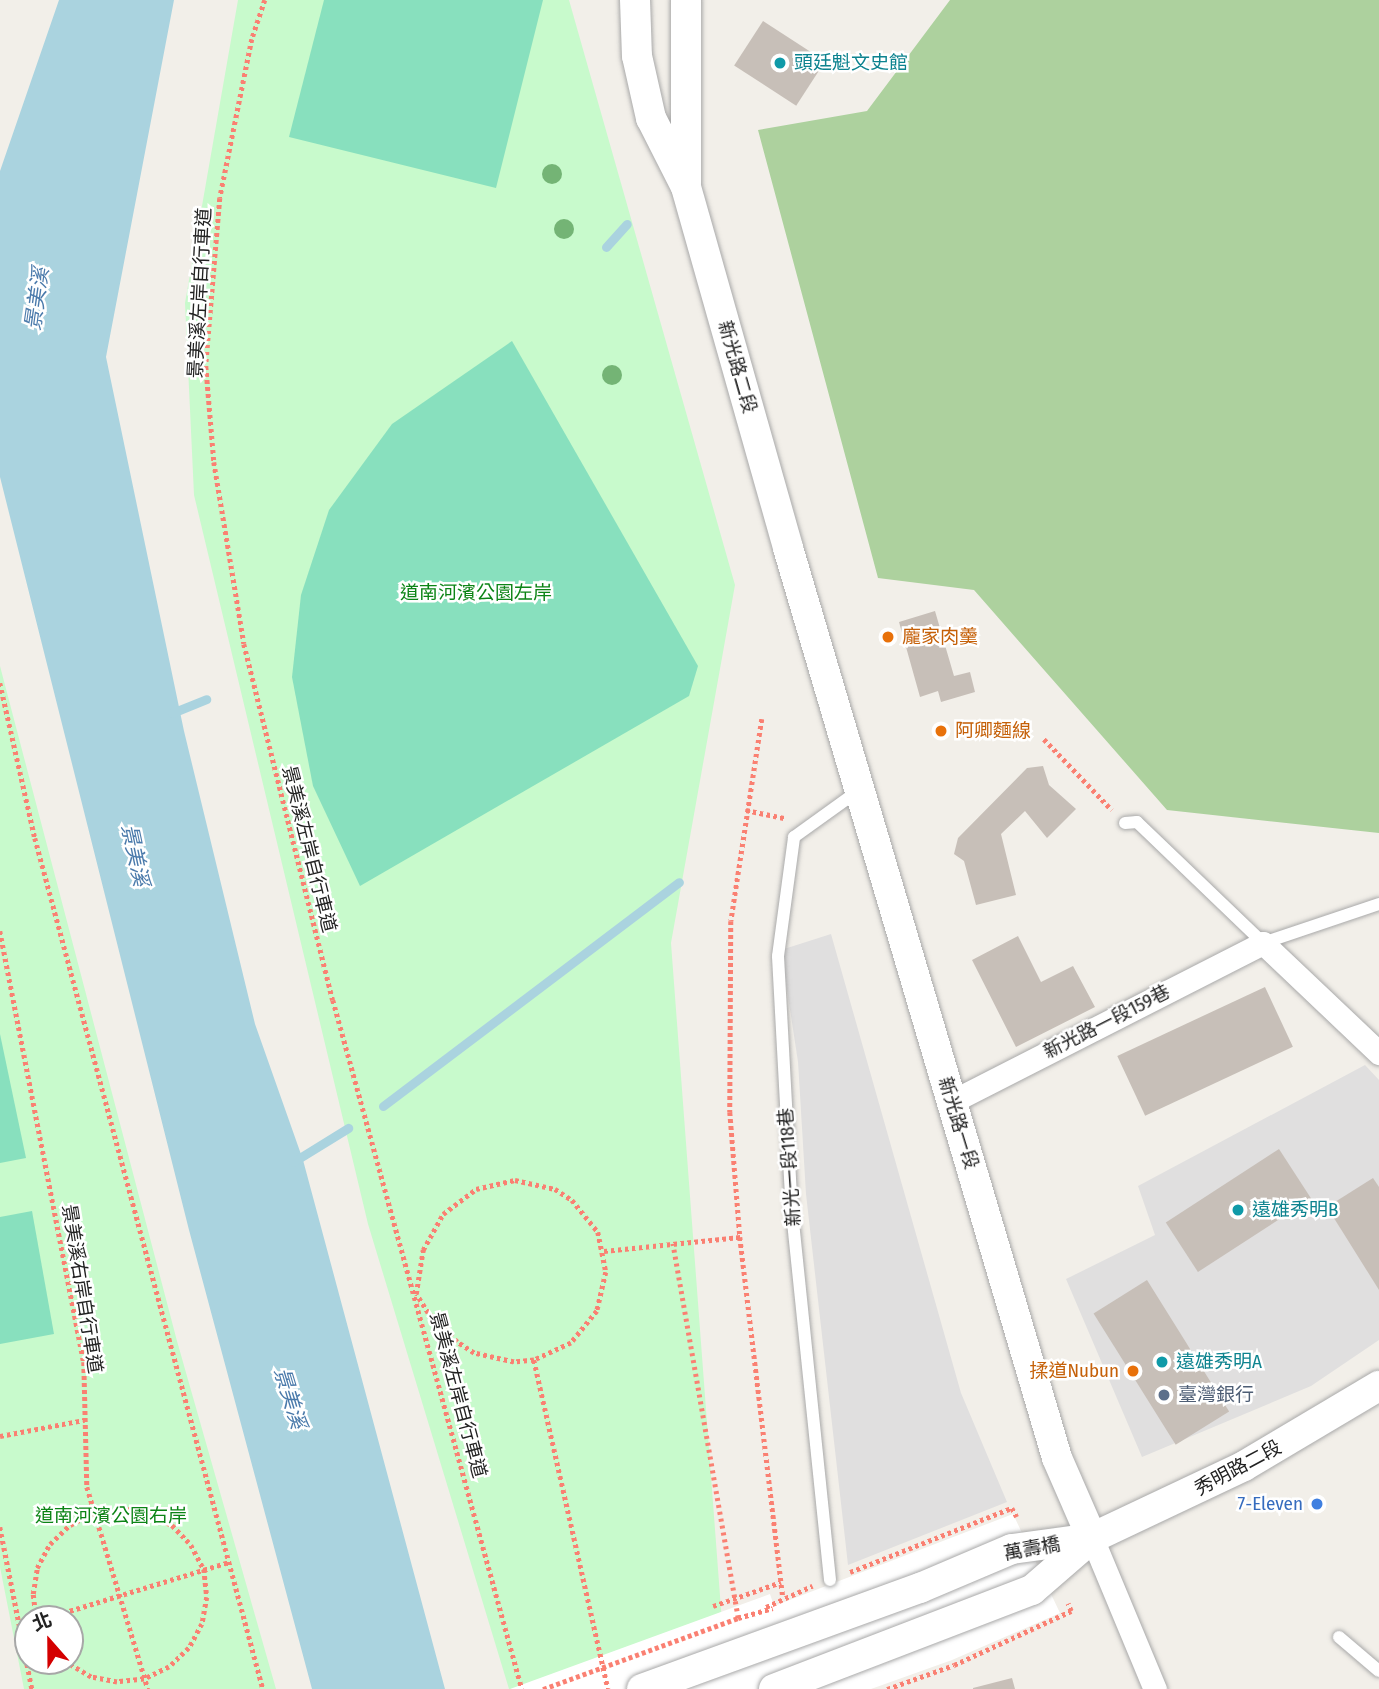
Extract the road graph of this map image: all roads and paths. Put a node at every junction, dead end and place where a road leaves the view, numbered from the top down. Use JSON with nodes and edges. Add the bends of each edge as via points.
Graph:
{"nodes":[{"id":1,"x":265,"y":0,"type":"edge"},
{"id":2,"x":635,"y":0,"type":"edge"},
{"id":3,"x":686,"y":0,"type":"edge"},
{"id":4,"x":686,"y":187,"type":"junction"},
{"id":5,"x":788,"y":548,"type":"joint"},
{"id":6,"x":0,"y":683,"type":"edge"},
{"id":7,"x":762,"y":719,"type":"dead end"},
{"id":8,"x":1044,"y":739,"type":"dead end"},
{"id":9,"x":861,"y":788,"type":"junction"},
{"id":10,"x":746,"y":810,"type":"junction"},
{"id":11,"x":784,"y":819,"type":"dead end"},
{"id":12,"x":1125,"y":823,"type":"joint"},
{"id":13,"x":1379,"y":904,"type":"edge"},
{"id":14,"x":0,"y":931,"type":"edge"},
{"id":15,"x":1263,"y":943,"type":"junction"},
{"id":16,"x":1379,"y":1053,"type":"edge"},
{"id":17,"x":951,"y":1102,"type":"junction"},
{"id":18,"x":740,"y":1237,"type":"junction"},
{"id":19,"x":673,"y":1244,"type":"junction"},
{"id":20,"x":604,"y":1251,"type":"junction"},
{"id":21,"x":416,"y":1294,"type":"junction"},
{"id":22,"x":534,"y":1360,"type":"junction"},
{"id":23,"x":1379,"y":1386,"type":"edge"},
{"id":24,"x":84,"y":1420,"type":"junction"},
{"id":25,"x":0,"y":1436,"type":"edge"},
{"id":26,"x":94,"y":1512,"type":"junction"},
{"id":27,"x":1017,"y":1517,"type":"dead end"},
{"id":28,"x":0,"y":1527,"type":"edge"},
{"id":29,"x":1091,"y":1538,"type":"junction"},
{"id":30,"x":229,"y":1562,"type":"junction"},
{"id":31,"x":204,"y":1569,"type":"junction"},
{"id":32,"x":781,"y":1582,"type":"junction"},
{"id":33,"x":831,"y":1583,"type":"junction"},
{"id":34,"x":119,"y":1596,"type":"junction"},
{"id":35,"x":783,"y":1597,"type":"junction"},
{"id":36,"x":1068,"y":1604,"type":"dead end"},
{"id":37,"x":34,"y":1605,"type":"edge"},
{"id":38,"x":713,"y":1606,"type":"dead end"},
{"id":39,"x":84,"y":1607,"type":"edge"},
{"id":40,"x":765,"y":1608,"type":"dead end"},
{"id":41,"x":1339,"y":1637,"type":"dead end"},
{"id":42,"x":1379,"y":1671,"type":"edge"},
{"id":43,"x":84,"y":1673,"type":"edge"},
{"id":44,"x":145,"y":1679,"type":"junction"},
{"id":45,"x":784,"y":1685,"type":"edge"},
{"id":46,"x":32,"y":1689,"type":"edge"},
{"id":47,"x":148,"y":1689,"type":"edge"},
{"id":48,"x":263,"y":1689,"type":"edge"},
{"id":49,"x":522,"y":1689,"type":"edge"},
{"id":50,"x":543,"y":1689,"type":"edge"},
{"id":51,"x":608,"y":1689,"type":"edge"},
{"id":52,"x":642,"y":1689,"type":"edge"},
{"id":53,"x":887,"y":1689,"type":"edge"},
{"id":54,"x":1155,"y":1689,"type":"edge"}],
"edges":[{"from":1,"to":21,"type":"path","name":"景美溪左岸自行車道","via":[[252,39],[220,198],[206,366],[214,462],[244,644],[333,1000]]},
{"from":2,"to":4,"type":"street","name":"新光路二段","via":[[638,56],[651,118]]},
{"from":3,"to":4,"type":"street","name":"新光路二段"},
{"from":4,"to":5,"type":"street","name":"新光路二段"},
{"from":5,"to":9,"type":"street","name":"新光路一段"},
{"from":6,"to":30,"type":"path","via":[[39,851]]},
{"from":7,"to":10,"type":"path"},
{"from":8,"to":12,"type":"path"},
{"from":9,"to":17,"type":"street","name":"新光路一段"},
{"from":9,"to":33,"type":"lane","name":"新光一段118巷","via":[[794,837],[778,956],[792,1215]]},
{"from":10,"to":11,"type":"path"},
{"from":10,"to":18,"type":"path","via":[[731,921],[730,1112]]},
{"from":12,"to":15,"type":"lane","via":[[1137,821]]},
{"from":13,"to":15,"type":"lane","name":"新光路一段159巷"},
{"from":14,"to":24,"type":"path","name":"景美溪右岸自行車道","via":[[83,1362]]},
{"from":15,"to":16,"type":"street"},
{"from":15,"to":17,"type":"street","name":"新光路一段159巷"},
{"from":17,"to":29,"type":"street","name":"新光路一段","via":[[1057,1458]]},
{"from":18,"to":19,"type":"path"},
{"from":18,"to":32,"type":"path"},
{"from":19,"to":20,"type":"path"},
{"from":19,"to":50,"type":"path","bridge":true,"via":[[738,1618]]},
{"from":20,"to":21,"type":"path","via":[[587,1215],[555,1189],[536,1182],[495,1182],[476,1189],[443,1214],[423,1250]]},
{"from":20,"to":22,"type":"path","via":[[604,1292],[597,1311],[571,1343]]},
{"from":21,"to":22,"type":"path","via":[[442,1329],[474,1353],[494,1360]]},
{"from":21,"to":49,"type":"path","name":"景美溪左岸自行車道"},
{"from":22,"to":51,"type":"path"},
{"from":23,"to":29,"type":"street","name":"秀明路二段","via":[[1244,1466]]},
{"from":24,"to":25,"type":"path"},
{"from":24,"to":26,"type":"path","name":"景美溪右岸自行車道","via":[[83,1466]]},
{"from":26,"to":31,"type":"path","via":[[121,1508],[148,1513],[182,1535]]},
{"from":26,"to":34,"type":"path","name":"景美溪右岸自行車道"},
{"from":26,"to":37,"type":"path","via":[[60,1534],[37,1568]]},
{"from":27,"to":33,"type":"path","via":[[1012,1508]]},
{"from":28,"to":46,"type":"path"},
{"from":29,"to":45,"type":"street","name":"萬壽橋","via":[[1032,1590]]},
{"from":29,"to":52,"type":"street","name":"萬壽橋","via":[[1012,1549]]},
{"from":29,"to":54,"type":"street","name":"新光路一段"},
{"from":30,"to":31,"type":"path"},
{"from":30,"to":48,"type":"path"},
{"from":31,"to":34,"type":"path"},
{"from":31,"to":44,"type":"path","via":[[207,1597],[202,1624],[189,1648],[169,1667]]},
{"from":32,"to":35,"type":"path"},
{"from":32,"to":38,"type":"path"},
{"from":33,"to":35,"type":"path"},
{"from":34,"to":39,"type":"path"},
{"from":34,"to":44,"type":"path","name":"景美溪右岸自行車道"},
{"from":35,"to":40,"type":"path"},
{"from":36,"to":53,"type":"path","via":[[1071,1611],[954,1665]]},
{"from":41,"to":42,"type":"lane"},
{"from":43,"to":44,"type":"path","via":[[117,1682]]},
{"from":44,"to":47,"type":"path","name":"景美溪右岸自行車道"}]}
